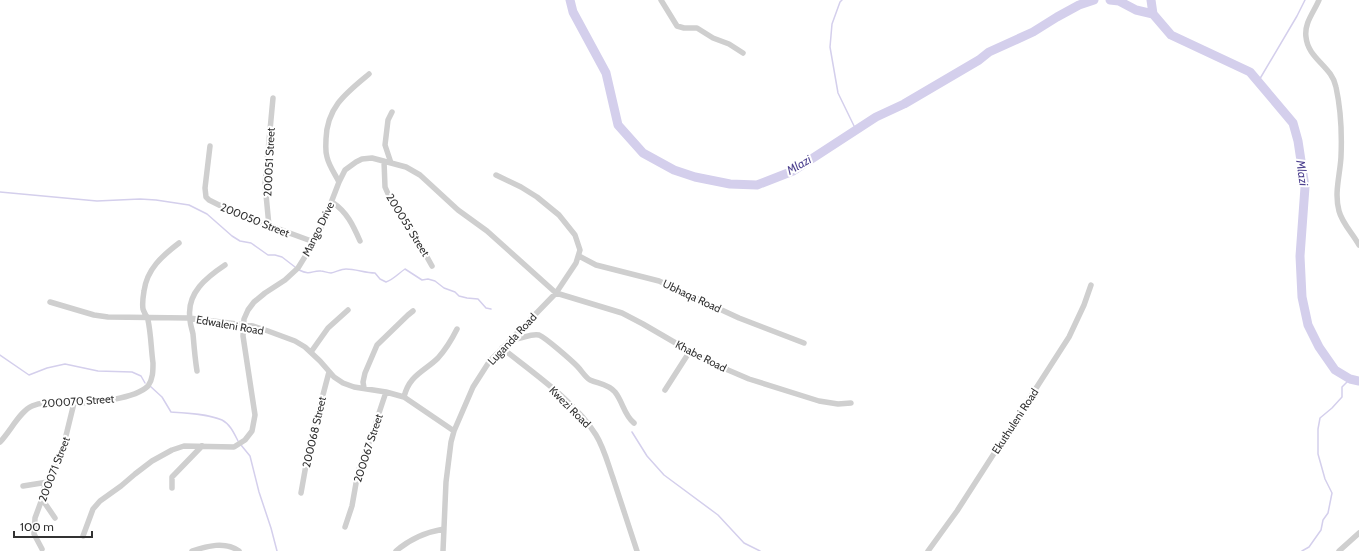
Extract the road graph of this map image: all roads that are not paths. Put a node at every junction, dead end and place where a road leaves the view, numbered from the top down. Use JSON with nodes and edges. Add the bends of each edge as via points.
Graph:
{"nodes":[{"id":1,"x":660,"y":0,"type":"edge"},
{"id":2,"x":1319,"y":0,"type":"edge"},
{"id":3,"x":743,"y":53,"type":"dead end"},
{"id":4,"x":369,"y":74,"type":"dead end"},
{"id":5,"x":274,"y":98,"type":"dead end"},
{"id":6,"x":392,"y":112,"type":"dead end"},
{"id":7,"x":210,"y":146,"type":"dead end"},
{"id":8,"x":384,"y":161,"type":"junction"},
{"id":9,"x":391,"y":163,"type":"junction"},
{"id":10,"x":496,"y":174,"type":"dead end"},
{"id":11,"x":339,"y":182,"type":"junction"},
{"id":12,"x":332,"y":202,"type":"junction"},
{"id":13,"x":269,"y":226,"type":"junction"},
{"id":14,"x":360,"y":241,"type":"dead end"},
{"id":15,"x":314,"y":242,"type":"junction"},
{"id":16,"x":179,"y":243,"type":"dead end"},
{"id":17,"x":1359,"y":245,"type":"edge"},
{"id":18,"x":579,"y":256,"type":"junction"},
{"id":19,"x":225,"y":264,"type":"dead end"},
{"id":20,"x":432,"y":266,"type":"dead end"},
{"id":21,"x":1091,"y":285,"type":"dead end"},
{"id":22,"x":556,"y":293,"type":"junction"},
{"id":23,"x":50,"y":302,"type":"dead end"},
{"id":24,"x":348,"y":310,"type":"dead end"},
{"id":25,"x":413,"y":311,"type":"dead end"},
{"id":26,"x":148,"y":317,"type":"junction"},
{"id":27,"x":189,"y":318,"type":"junction"},
{"id":28,"x":243,"y":325,"type":"junction"},
{"id":29,"x":457,"y":329,"type":"dead end"},
{"id":30,"x":512,"y":339,"type":"junction"},
{"id":31,"x":804,"y":343,"type":"dead end"},
{"id":32,"x":502,"y":348,"type":"junction"},
{"id":33,"x":690,"y":351,"type":"junction"},
{"id":34,"x":311,"y":352,"type":"junction"},
{"id":35,"x":197,"y":371,"type":"dead end"},
{"id":36,"x":329,"y":372,"type":"junction"},
{"id":37,"x":364,"y":388,"type":"junction"},
{"id":38,"x":665,"y":390,"type":"dead end"},
{"id":39,"x":386,"y":392,"type":"junction"},
{"id":40,"x":404,"y":397,"type":"junction"},
{"id":41,"x":74,"y":403,"type":"junction"},
{"id":42,"x":851,"y":403,"type":"dead end"},
{"id":43,"x":634,"y":423,"type":"dead end"},
{"id":44,"x":454,"y":431,"type":"junction"},
{"id":45,"x":0,"y":442,"type":"edge"},
{"id":46,"x":202,"y":446,"type":"junction"},
{"id":47,"x":48,"y":482,"type":"junction"},
{"id":48,"x":22,"y":486,"type":"dead end"},
{"id":49,"x":172,"y":488,"type":"dead end"},
{"id":50,"x":301,"y":493,"type":"dead end"},
{"id":51,"x":42,"y":499,"type":"junction"},
{"id":52,"x":55,"y":518,"type":"dead end"},
{"id":53,"x":345,"y":527,"type":"dead end"},
{"id":54,"x":444,"y":529,"type":"junction"},
{"id":55,"x":1359,"y":533,"type":"edge"},
{"id":56,"x":84,"y":536,"type":"dead end"},
{"id":57,"x":42,"y":549,"type":"dead end"},
{"id":58,"x":239,"y":550,"type":"edge"},
{"id":59,"x":192,"y":551,"type":"edge"},
{"id":60,"x":396,"y":551,"type":"edge"},
{"id":61,"x":443,"y":551,"type":"edge"},
{"id":62,"x":636,"y":551,"type":"edge"},
{"id":63,"x":928,"y":551,"type":"edge"},
{"id":64,"x":1339,"y":551,"type":"edge"}],
"edges":[{"from":1,"to":3,"type":"street","via":[[677,26],[697,28]]},
{"from":2,"to":17,"type":"street","via":[[1305,36],[1310,52],[1324,65],[1336,86],[1341,120],[1337,202],[1340,215]]},
{"from":4,"to":11,"type":"street","via":[[340,98],[329,120],[326,133],[327,157]]},
{"from":5,"to":13,"type":"street","name":"200051 Street","via":[[265,184]]},
{"from":6,"to":9,"type":"street","via":[[388,120],[384,146]]},
{"from":7,"to":13,"type":"street","name":"200050 Street","via":[[206,197],[213,203]]},
{"from":8,"to":9,"type":"street","name":"Mango Drive"},
{"from":8,"to":11,"type":"street","name":"Mango Drive","via":[[362,159],[346,170]]},
{"from":8,"to":20,"type":"street","name":"200055 Street","via":[[385,187],[389,196],[408,223]]},
{"from":9,"to":22,"type":"street","name":"Mango Drive","via":[[406,167],[420,175]]},
{"from":10,"to":18,"type":"street","via":[[537,197],[559,215],[575,235],[580,250]]},
{"from":11,"to":12,"type":"street","name":"Mango Drive"},
{"from":12,"to":14,"type":"street","via":[[346,214]]},
{"from":12,"to":15,"type":"street","name":"Mango Drive"},
{"from":13,"to":15,"type":"street","name":"200050 Street"},
{"from":15,"to":28,"type":"street","name":"Mango Drive","via":[[292,274],[254,302]]},
{"from":16,"to":26,"type":"street","name":"200070 Street","via":[[157,261],[146,280],[143,309]]},
{"from":18,"to":22,"type":"street","name":"Luganda Road"},
{"from":18,"to":31,"type":"street","name":"Ubhaqa Road","via":[[596,265],[659,280],[738,318]]},
{"from":19,"to":27,"type":"street","via":[[209,275],[195,292]]},
{"from":21,"to":63,"type":"street","name":"Ekuthuleni Road","via":[[1069,337],[957,511]]},
{"from":22,"to":30,"type":"street","name":"Luganda Road"},
{"from":22,"to":33,"type":"street","name":"Khabe Road","via":[[622,313]]},
{"from":23,"to":26,"type":"street","name":"Edwaleni Road","via":[[94,315]]},
{"from":24,"to":34,"type":"street","via":[[328,328]]},
{"from":25,"to":37,"type":"street","via":[[377,346],[365,373]]},
{"from":26,"to":27,"type":"street","name":"Edwaleni Road"},
{"from":26,"to":41,"type":"street","name":"200070 Street","via":[[153,376],[147,387],[132,395]]},
{"from":27,"to":28,"type":"street","name":"Edwaleni Road"},
{"from":27,"to":35,"type":"street"},
{"from":28,"to":34,"type":"street","name":"Edwaleni Road","via":[[295,341]]},
{"from":28,"to":46,"type":"street","name":"Mango Drive","via":[[255,415],[252,431],[245,440],[234,446]]},
{"from":29,"to":40,"type":"street","via":[[438,357],[414,378]]},
{"from":30,"to":32,"type":"street","name":"Luganda Road"},
{"from":30,"to":43,"type":"street","via":[[533,335],[544,338],[590,380],[614,391],[626,414]]},
{"from":32,"to":44,"type":"street","name":"Luganda Road","via":[[473,386]]},
{"from":32,"to":62,"type":"street","name":"Kwezi Road","via":[[542,379],[589,424],[604,453]]},
{"from":33,"to":38,"type":"street"},
{"from":33,"to":42,"type":"street","name":"Khabe Road","via":[[728,370],[772,386],[830,403]]},
{"from":34,"to":36,"type":"street","name":"Edwaleni Road"},
{"from":36,"to":37,"type":"street","name":"Edwaleni Road","via":[[343,383]]},
{"from":36,"to":50,"type":"street","name":"200068 Street","via":[[309,448]]},
{"from":37,"to":39,"type":"street","name":"Edwaleni Road"},
{"from":39,"to":40,"type":"street","name":"Edwaleni Road"},
{"from":39,"to":53,"type":"street","name":"200067 Street","via":[[358,472]]},
{"from":40,"to":44,"type":"street","name":"Edwaleni Road"},
{"from":41,"to":45,"type":"street","name":"200070 Street","via":[[30,406]]},
{"from":41,"to":47,"type":"street","name":"200071 Street","via":[[62,452]]},
{"from":44,"to":54,"type":"street","name":"Luganda Road","via":[[448,461]]},
{"from":46,"to":49,"type":"street","via":[[172,477]]},
{"from":46,"to":56,"type":"street","name":"Mango Drive","via":[[184,446],[152,461],[100,501],[93,509]]},
{"from":47,"to":48,"type":"street"},
{"from":47,"to":51,"type":"street","name":"200071 Street","via":[[43,490]]},
{"from":51,"to":52,"type":"street"},
{"from":51,"to":57,"type":"street","name":"200071 Street","via":[[35,518],[34,534]]},
{"from":54,"to":60,"type":"street","via":[[415,538]]},
{"from":54,"to":61,"type":"street","name":"Luganda Road"},
{"from":55,"to":64,"type":"street"},
{"from":58,"to":59,"type":"street","via":[[228,545]]}]}
